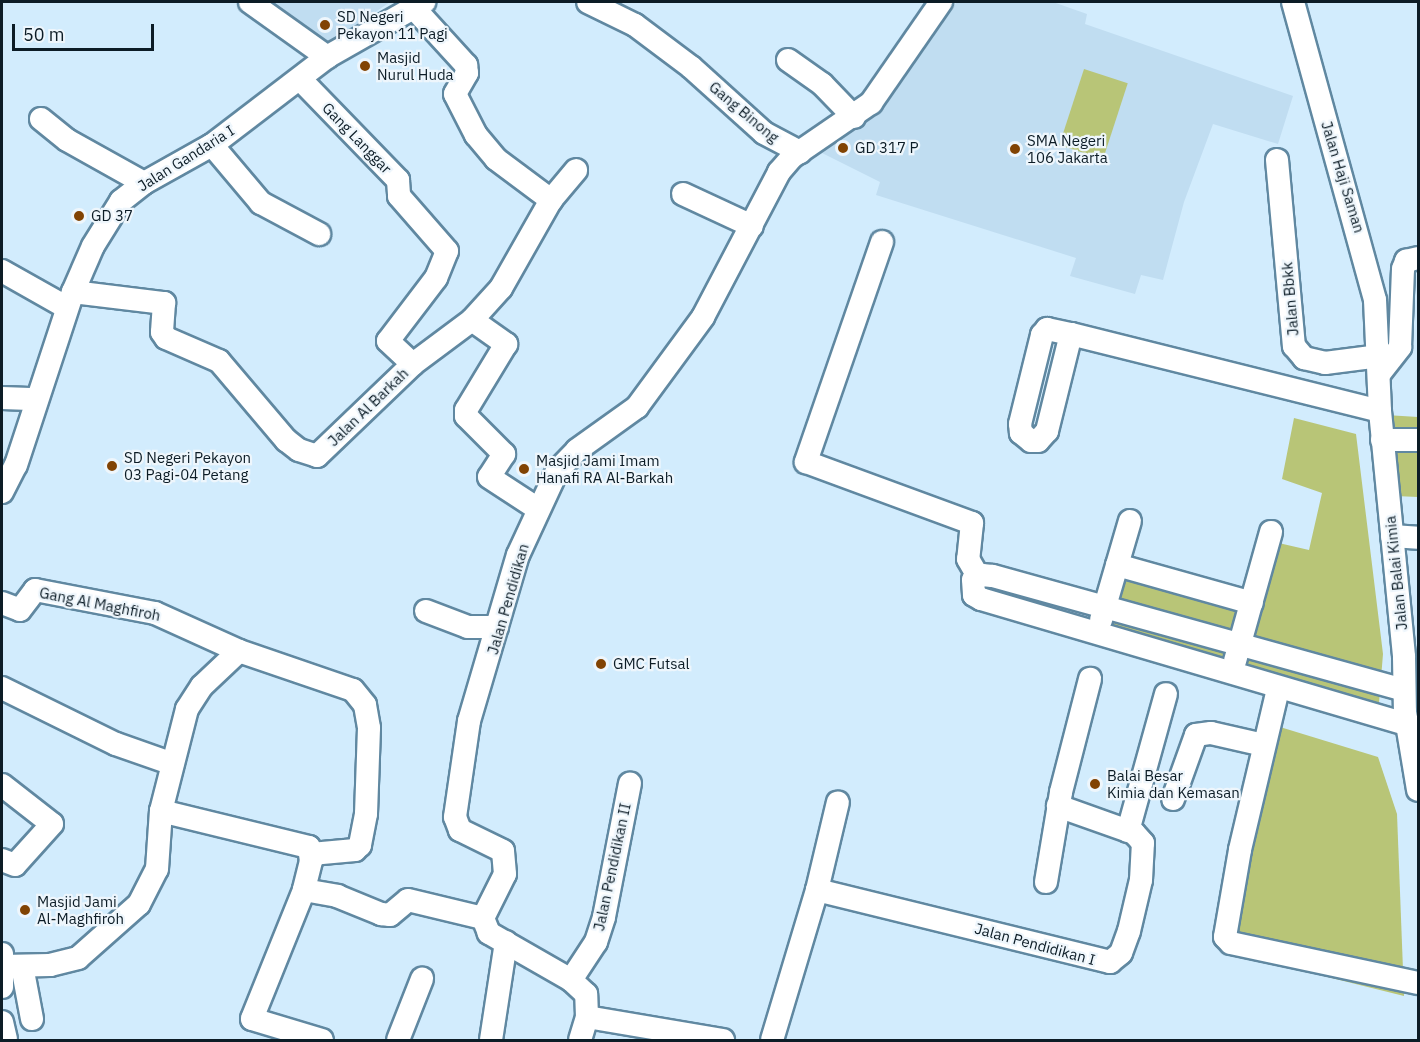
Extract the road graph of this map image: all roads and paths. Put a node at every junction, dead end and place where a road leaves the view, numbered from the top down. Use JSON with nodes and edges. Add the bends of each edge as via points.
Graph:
{"nodes":[{"id":1,"x":250,"y":2,"type":"edge"},
{"id":2,"x":588,"y":2,"type":"edge"},
{"id":3,"x":1293,"y":2,"type":"edge"},
{"id":4,"x":935,"y":3,"type":"edge"},
{"id":5,"x":418,"y":4,"type":"edge"},
{"id":6,"x":327,"y":57,"type":"junction"},
{"id":7,"x":788,"y":60,"type":"dead end"},
{"id":8,"x":300,"y":80,"type":"junction"},
{"id":9,"x":854,"y":117,"type":"junction"},
{"id":10,"x":40,"y":119,"type":"dead end"},
{"id":11,"x":212,"y":145,"type":"junction"},
{"id":12,"x":800,"y":152,"type":"junction"},
{"id":13,"x":1277,"y":160,"type":"dead end"},
{"id":14,"x":576,"y":170,"type":"dead end"},
{"id":15,"x":144,"y":183,"type":"junction"},
{"id":16,"x":683,"y":194,"type":"dead end"},
{"id":17,"x":551,"y":200,"type":"junction"},
{"id":18,"x":752,"y":226,"type":"junction"},
{"id":19,"x":319,"y":234,"type":"dead end"},
{"id":20,"x":882,"y":242,"type":"dead end"},
{"id":21,"x":1419,"y":258,"type":"edge"},
{"id":22,"x":2,"y":271,"type":"edge"},
{"id":23,"x":70,"y":299,"type":"junction"},
{"id":24,"x":471,"y":320,"type":"junction"},
{"id":25,"x":1071,"y":334,"type":"dead end"},
{"id":26,"x":1394,"y":356,"type":"edge"},
{"id":27,"x":413,"y":364,"type":"junction"},
{"id":28,"x":2,"y":398,"type":"edge"},
{"id":29,"x":37,"y":399,"type":"junction"},
{"id":30,"x":1380,"y":411,"type":"junction"},
{"id":31,"x":1382,"y":440,"type":"junction"},
{"id":32,"x":1419,"y":440,"type":"edge"},
{"id":33,"x":2,"y":492,"type":"edge"},
{"id":34,"x":538,"y":509,"type":"junction"},
{"id":35,"x":1130,"y":521,"type":"dead end"},
{"id":36,"x":1271,"y":532,"type":"dead end"},
{"id":37,"x":1392,"y":536,"type":"junction"},
{"id":38,"x":1419,"y":538,"type":"edge"},
{"id":39,"x":1117,"y":565,"type":"junction"},
{"id":40,"x":978,"y":576,"type":"junction"},
{"id":41,"x":2,"y":603,"type":"edge"},
{"id":42,"x":1252,"y":603,"type":"junction"},
{"id":43,"x":1106,"y":606,"type":"junction"},
{"id":44,"x":426,"y":611,"type":"dead end"},
{"id":45,"x":497,"y":627,"type":"junction"},
{"id":46,"x":1097,"y":635,"type":"junction"},
{"id":47,"x":1240,"y":648,"type":"junction"},
{"id":48,"x":239,"y":651,"type":"junction"},
{"id":49,"x":1230,"y":675,"type":"junction"},
{"id":50,"x":1090,"y":679,"type":"dead end"},
{"id":51,"x":2,"y":688,"type":"edge"},
{"id":52,"x":1278,"y":689,"type":"junction"},
{"id":53,"x":1404,"y":690,"type":"junction"},
{"id":54,"x":1166,"y":694,"type":"dead end"},
{"id":55,"x":1413,"y":728,"type":"edge"},
{"id":56,"x":1264,"y":745,"type":"junction"},
{"id":57,"x":172,"y":764,"type":"junction"},
{"id":58,"x":630,"y":783,"type":"dead end"},
{"id":59,"x":4,"y":786,"type":"edge"},
{"id":60,"x":1419,"y":790,"type":"edge"},
{"id":61,"x":1173,"y":799,"type":"dead end"},
{"id":62,"x":838,"y":801,"type":"dead end"},
{"id":63,"x":1058,"y":806,"type":"junction"},
{"id":64,"x":161,"y":812,"type":"junction"},
{"id":65,"x":1128,"y":831,"type":"junction"},
{"id":66,"x":311,"y":854,"type":"junction"},
{"id":67,"x":2,"y":860,"type":"edge"},
{"id":68,"x":1046,"y":882,"type":"dead end"},
{"id":69,"x":304,"y":890,"type":"junction"},
{"id":70,"x":817,"y":890,"type":"junction"},
{"id":71,"x":483,"y":918,"type":"junction"},
{"id":72,"x":506,"y":942,"type":"junction"},
{"id":73,"x":7,"y":968,"type":"edge"},
{"id":74,"x":422,"y":979,"type":"dead end"},
{"id":75,"x":571,"y":980,"type":"junction"},
{"id":76,"x":1419,"y":983,"type":"edge"},
{"id":77,"x":587,"y":1017,"type":"junction"},
{"id":78,"x":32,"y":1019,"type":"dead end"},
{"id":79,"x":2,"y":1022,"type":"edge"},
{"id":80,"x":6,"y":1041,"type":"edge"},
{"id":81,"x":322,"y":1041,"type":"edge"},
{"id":82,"x":399,"y":1041,"type":"edge"},
{"id":83,"x":490,"y":1041,"type":"edge"},
{"id":84,"x":580,"y":1041,"type":"edge"},
{"id":85,"x":723,"y":1041,"type":"edge"},
{"id":86,"x":772,"y":1041,"type":"edge"}],
"edges":[{"from":1,"to":6,"type":"street"},
{"from":2,"to":12,"type":"street","name":"Gang Binong","via":[[635,25],[691,67],[764,133]]},
{"from":3,"to":26,"type":"street","name":"Jalan Haji Saman"},
{"from":4,"to":9,"type":"street","name":"Jalan Pendidikan","via":[[871,103]]},
{"from":5,"to":6,"type":"street","name":"Jalan Gandaria I"},
{"from":5,"to":17,"type":"street","via":[[466,65],[467,73],[455,94],[480,142],[512,173]]},
{"from":6,"to":8,"type":"street","name":"Jalan Gandaria I"},
{"from":7,"to":9,"type":"street","via":[[822,84]]},
{"from":8,"to":11,"type":"street","name":"Jalan Gandaria I"},
{"from":8,"to":27,"type":"street","name":"Gang Langgar","via":[[398,180],[399,196],[446,250],[436,278],[388,341]]},
{"from":9,"to":12,"type":"street","name":"Jalan Pendidikan"},
{"from":10,"to":15,"type":"street","via":[[67,140]]},
{"from":11,"to":15,"type":"street","name":"Jalan Gandaria I"},
{"from":11,"to":19,"type":"street","via":[[261,203]]},
{"from":12,"to":18,"type":"street","name":"Jalan Pendidikan","via":[[779,172]]},
{"from":13,"to":26,"type":"street","name":"Jalan Bbkk","via":[[1294,346],[1304,358],[1325,363]]},
{"from":14,"to":17,"type":"street","name":"Jalan Al Barkah"},
{"from":15,"to":23,"type":"street","name":"Jalan Gandaria I","via":[[121,201],[93,246]]},
{"from":16,"to":18,"type":"street"},
{"from":17,"to":24,"type":"street","name":"Jalan Al Barkah","via":[[501,288]]},
{"from":18,"to":34,"type":"street","name":"Jalan Pendidikan","via":[[703,317],[672,362],[622,421],[577,450],[557,471]]},
{"from":20,"to":40,"type":"street","via":[[806,462],[972,523],[968,559]]},
{"from":21,"to":26,"type":"street","via":[[1406,261],[1403,269]]},
{"from":22,"to":23,"type":"street"},
{"from":23,"to":27,"type":"street","name":"Jalan Al Barkah","via":[[164,303],[162,332],[166,338],[219,361],[286,440],[313,456],[355,422]]},
{"from":23,"to":29,"type":"street","name":"Jalan Gandaria I"},
{"from":24,"to":27,"type":"street","name":"Jalan Al Barkah"},
{"from":24,"to":34,"type":"street","via":[[506,344],[466,416],[503,451],[503,458],[489,477]]},
{"from":25,"to":30,"type":"street"},
{"from":26,"to":30,"type":"street","name":"Jalan Balai Kimia"},
{"from":28,"to":29,"type":"street"},
{"from":29,"to":33,"type":"street","name":"Jalan Gandaria I","via":[[16,465]]},
{"from":30,"to":31,"type":"street","name":"Jalan Balai Kimia"},
{"from":31,"to":32,"type":"street"},
{"from":31,"to":37,"type":"street","name":"Jalan Balai Kimia"},
{"from":34,"to":45,"type":"street","name":"Jalan Pendidikan","via":[[518,555]]},
{"from":35,"to":39,"type":"street"},
{"from":36,"to":42,"type":"street"},
{"from":37,"to":38,"type":"street"},
{"from":37,"to":53,"type":"street","name":"Jalan Balai Kimia"},
{"from":39,"to":42,"type":"street"},
{"from":39,"to":43,"type":"street"},
{"from":40,"to":43,"type":"street"},
{"from":40,"to":46,"type":"street","via":[[972,585],[974,595],[981,599]]},
{"from":41,"to":48,"type":"street","name":"Gang Al Maghfiroh","via":[[20,610],[35,590],[155,613]]},
{"from":42,"to":47,"type":"street"},
{"from":43,"to":46,"type":"street"},
{"from":43,"to":47,"type":"street"},
{"from":44,"to":45,"type":"street","via":[[468,627]]},
{"from":45,"to":71,"type":"street","name":"Jalan Pendidikan","via":[[469,721],[455,817],[460,830],[503,851],[505,874]]},
{"from":46,"to":49,"type":"street"},
{"from":47,"to":49,"type":"street"},
{"from":47,"to":53,"type":"street"},
{"from":48,"to":57,"type":"street","via":[[202,686],[187,709]]},
{"from":48,"to":66,"type":"street","via":[[353,690],[365,705],[369,757],[360,845],[355,850]]},
{"from":49,"to":52,"type":"street"},
{"from":50,"to":63,"type":"street"},
{"from":51,"to":57,"type":"street","via":[[116,744]]},
{"from":52,"to":55,"type":"street"},
{"from":52,"to":56,"type":"street"},
{"from":53,"to":55,"type":"street","name":"Jalan Balai Kimia"},
{"from":54,"to":65,"type":"street"},
{"from":55,"to":60,"type":"street","name":"Jalan Balai Kimia"},
{"from":56,"to":61,"type":"street","via":[[1211,733],[1196,735]]},
{"from":56,"to":76,"type":"street","via":[[1235,877],[1226,939]]},
{"from":57,"to":64,"type":"street"},
{"from":58,"to":75,"type":"street","name":"Jalan Pendidikan II","via":[[604,917],[596,942]]},
{"from":59,"to":67,"type":"street","via":[[52,824],[15,865]]},
{"from":62,"to":70,"type":"street"},
{"from":63,"to":65,"type":"street"},
{"from":63,"to":68,"type":"street"},
{"from":64,"to":66,"type":"street","via":[[290,840],[309,847]]},
{"from":64,"to":73,"type":"street","via":[[157,869],[139,904],[78,958],[50,965]]},
{"from":65,"to":70,"type":"street","name":"Jalan Pendidikan I","via":[[1143,843],[1142,880],[1121,953],[1110,962]]},
{"from":66,"to":69,"type":"street"},
{"from":69,"to":71,"type":"street","via":[[337,896],[381,914],[390,915],[408,900]]},
{"from":69,"to":81,"type":"street","via":[[252,1019]]},
{"from":70,"to":86,"type":"street"},
{"from":71,"to":72,"type":"street","via":[[489,933]]},
{"from":72,"to":75,"type":"street"},
{"from":72,"to":83,"type":"street"},
{"from":73,"to":78,"type":"street"},
{"from":74,"to":82,"type":"street"},
{"from":75,"to":77,"type":"street","via":[[586,994]]},
{"from":77,"to":84,"type":"street"},
{"from":77,"to":85,"type":"street"},
{"from":79,"to":80,"type":"street"}]}
